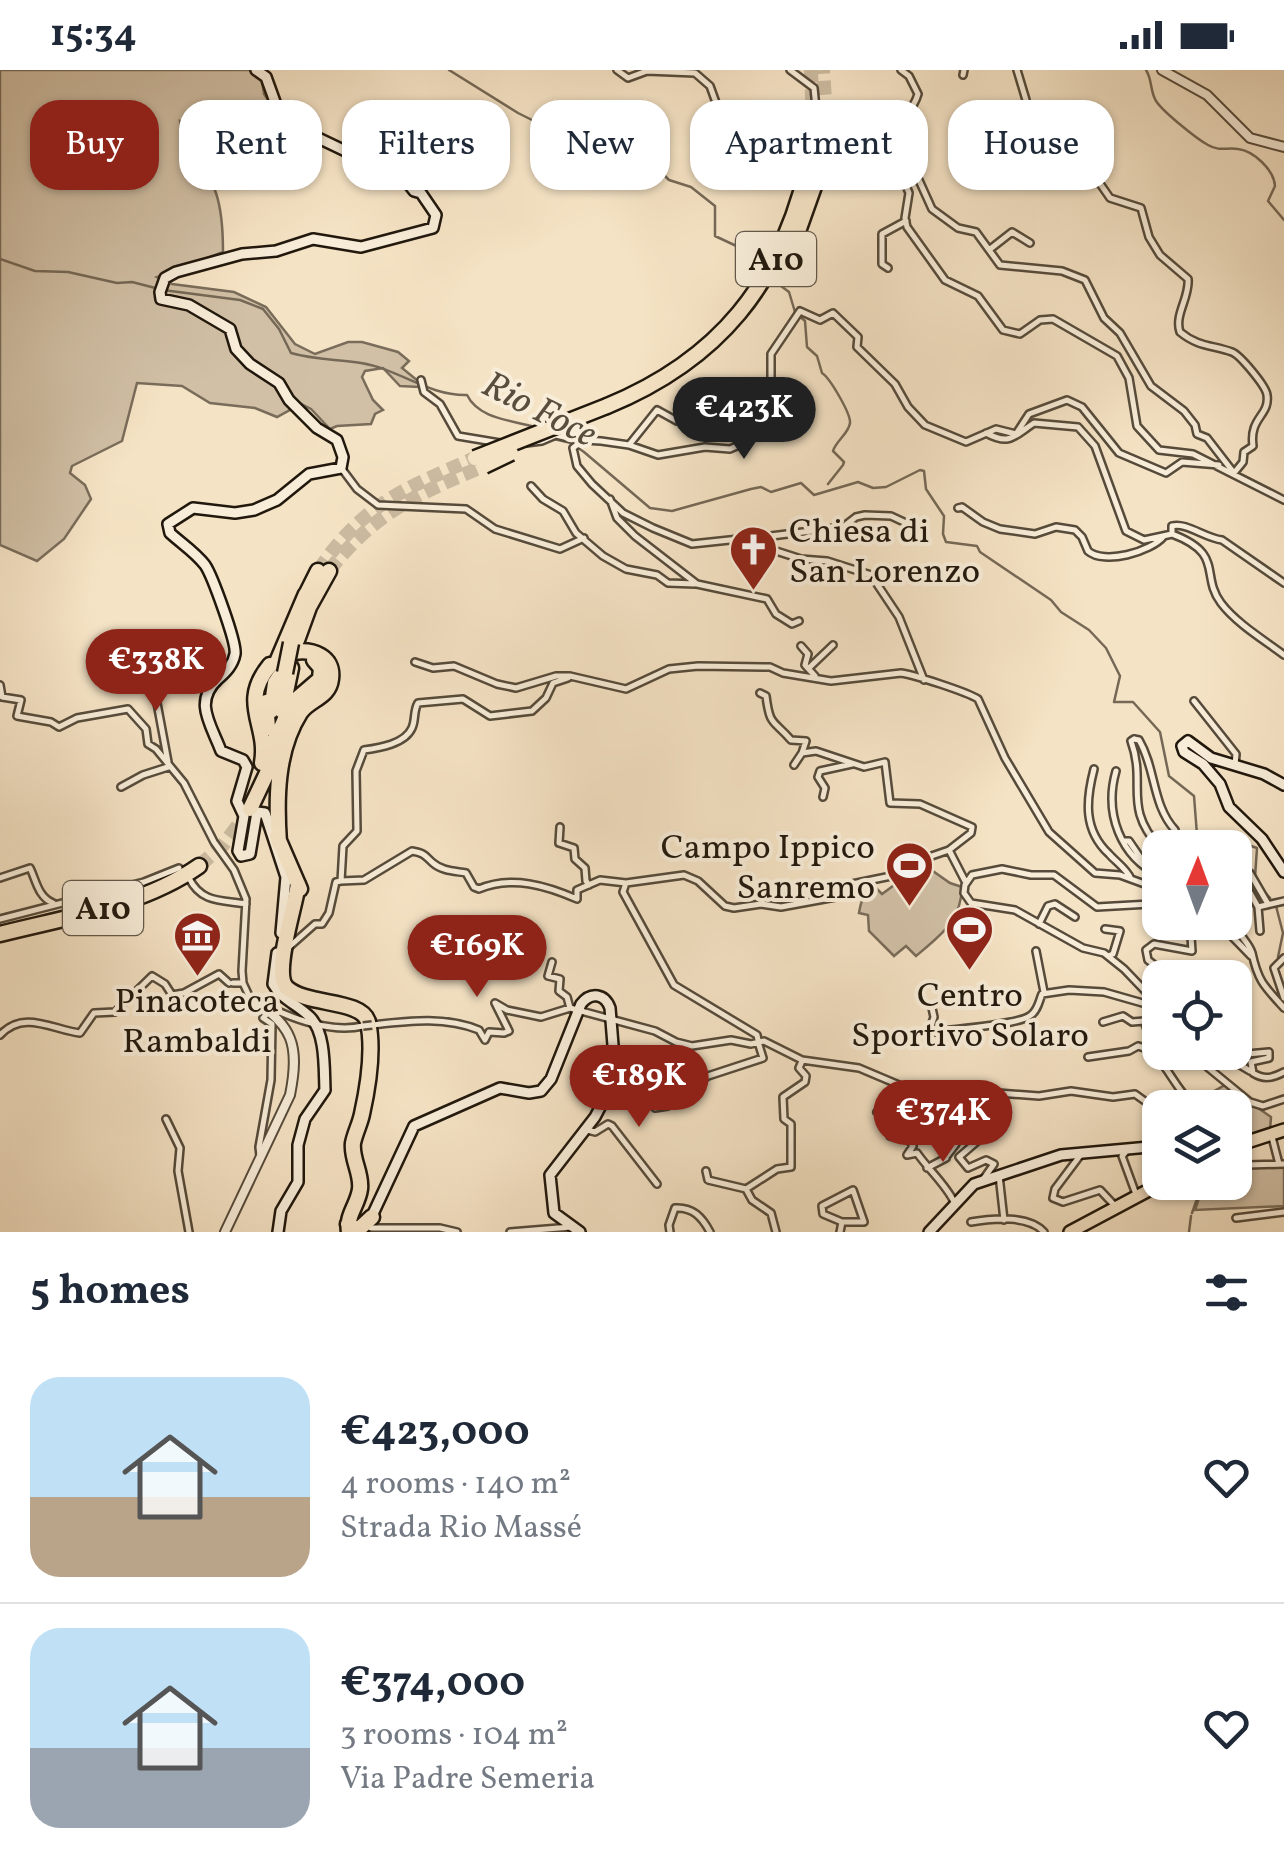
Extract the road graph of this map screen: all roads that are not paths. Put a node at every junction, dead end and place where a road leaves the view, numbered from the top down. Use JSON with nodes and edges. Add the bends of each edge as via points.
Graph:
{"nodes":[{"id":1,"x":256,"y":70,"type":"edge"},
{"id":2,"x":617,"y":70,"type":"edge"},
{"id":3,"x":790,"y":70,"type":"edge"},
{"id":4,"x":900,"y":70,"type":"edge"},
{"id":5,"x":1017,"y":70,"type":"edge"},
{"id":6,"x":1162,"y":70,"type":"edge"},
{"id":7,"x":715,"y":100,"type":"edge"},
{"id":8,"x":815,"y":100,"type":"edge"},
{"id":9,"x":916,"y":100,"type":"edge"},
{"id":10,"x":1284,"y":147,"type":"edge"},
{"id":11,"x":805,"y":190,"type":"tunnel mouth"},
{"id":12,"x":908,"y":190,"type":"edge"},
{"id":13,"x":923,"y":190,"type":"edge"},
{"id":14,"x":904,"y":222,"type":"junction"},
{"id":15,"x":908,"y":236,"type":"dead end"},
{"id":16,"x":1030,"y":243,"type":"dead end"},
{"id":17,"x":988,"y":250,"type":"junction"},
{"id":18,"x":888,"y":268,"type":"dead end"},
{"id":19,"x":421,"y":380,"type":"dead end"},
{"id":20,"x":702,"y":410,"type":"dead end"},
{"id":21,"x":1020,"y":433,"type":"junction"},
{"id":22,"x":576,"y":444,"type":"junction"},
{"id":23,"x":629,"y":445,"type":"junction"},
{"id":24,"x":480,"y":462,"type":"tunnel mouth"},
{"id":25,"x":1220,"y":465,"type":"junction"},
{"id":26,"x":341,"y":468,"type":"junction"},
{"id":27,"x":1234,"y":472,"type":"junction"},
{"id":28,"x":531,"y":486,"type":"dead end"},
{"id":29,"x":610,"y":499,"type":"junction"},
{"id":30,"x":1284,"y":500,"type":"edge"},
{"id":31,"x":958,"y":508,"type":"dead end"},
{"id":32,"x":912,"y":530,"type":"dead end"},
{"id":33,"x":1172,"y":534,"type":"junction"},
{"id":34,"x":1164,"y":536,"type":"junction"},
{"id":35,"x":584,"y":538,"type":"junction"},
{"id":36,"x":744,"y":540,"type":"junction"},
{"id":37,"x":1284,"y":583,"type":"edge"},
{"id":38,"x":697,"y":584,"type":"junction"},
{"id":39,"x":306,"y":594,"type":"junction"},
{"id":40,"x":799,"y":620,"type":"dead end"},
{"id":41,"x":833,"y":645,"type":"dead end"},
{"id":42,"x":802,"y":646,"type":"dead end"},
{"id":43,"x":1284,"y":655,"type":"edge"},
{"id":44,"x":291,"y":656,"type":"junction"},
{"id":45,"x":415,"y":662,"type":"dead end"},
{"id":46,"x":270,"y":666,"type":"dead end"},
{"id":47,"x":810,"y":668,"type":"junction"},
{"id":48,"x":570,"y":676,"type":"junction"},
{"id":49,"x":817,"y":678,"type":"junction"},
{"id":50,"x":924,"y":680,"type":"junction"},
{"id":51,"x":0,"y":685,"type":"edge"},
{"id":52,"x":154,"y":687,"type":"dead end"},
{"id":53,"x":310,"y":689,"type":"junction"},
{"id":54,"x":760,"y":693,"type":"dead end"},
{"id":55,"x":1194,"y":700,"type":"dead end"},
{"id":56,"x":271,"y":712,"type":"dead end"},
{"id":57,"x":272,"y":734,"type":"junction"},
{"id":58,"x":802,"y":753,"type":"junction"},
{"id":59,"x":854,"y":763,"type":"junction"},
{"id":60,"x":168,"y":764,"type":"junction"},
{"id":61,"x":276,"y":764,"type":"dead end"},
{"id":62,"x":794,"y":765,"type":"dead end"},
{"id":63,"x":1236,"y":765,"type":"junction"},
{"id":64,"x":1094,"y":768,"type":"dead end"},
{"id":65,"x":1116,"y":772,"type":"dead end"},
{"id":66,"x":266,"y":779,"type":"junction"},
{"id":67,"x":1284,"y":785,"type":"edge"},
{"id":68,"x":122,"y":787,"type":"dead end"},
{"id":69,"x":822,"y":797,"type":"dead end"},
{"id":70,"x":274,"y":822,"type":"junction"},
{"id":71,"x":560,"y":827,"type":"dead end"},
{"id":72,"x":1147,"y":830,"type":"edge"},
{"id":73,"x":1175,"y":830,"type":"dead end"},
{"id":74,"x":253,"y":842,"type":"junction"},
{"id":75,"x":279,"y":843,"type":"junction"},
{"id":76,"x":949,"y":850,"type":"junction"},
{"id":77,"x":1142,"y":863,"type":"edge"},
{"id":78,"x":1120,"y":864,"type":"junction"},
{"id":79,"x":179,"y":868,"type":"dead end"},
{"id":80,"x":194,"y":868,"type":"joint"},
{"id":81,"x":234,"y":870,"type":"junction"},
{"id":82,"x":1284,"y":872,"type":"edge"},
{"id":83,"x":1123,"y":876,"type":"junction"},
{"id":84,"x":1252,"y":877,"type":"edge"},
{"id":85,"x":0,"y":878,"type":"edge"},
{"id":86,"x":1131,"y":879,"type":"junction"},
{"id":87,"x":341,"y":881,"type":"junction"},
{"id":88,"x":965,"y":881,"type":"junction"},
{"id":89,"x":626,"y":883,"type":"junction"},
{"id":90,"x":1142,"y":883,"type":"edge"},
{"id":91,"x":589,"y":884,"type":"junction"},
{"id":92,"x":1252,"y":896,"type":"edge"},
{"id":93,"x":1284,"y":899,"type":"edge"},
{"id":94,"x":56,"y":904,"type":"junction"},
{"id":95,"x":246,"y":904,"type":"junction"},
{"id":96,"x":1142,"y":904,"type":"edge"},
{"id":97,"x":1268,"y":904,"type":"junction"},
{"id":98,"x":1258,"y":907,"type":"junction"},
{"id":99,"x":1075,"y":917,"type":"dead end"},
{"id":100,"x":0,"y":919,"type":"edge"},
{"id":101,"x":1038,"y":924,"type":"junction"},
{"id":102,"x":1105,"y":930,"type":"dead end"},
{"id":103,"x":1260,"y":931,"type":"dead end"},
{"id":104,"x":0,"y":932,"type":"edge"},
{"id":105,"x":1191,"y":940,"type":"edge"},
{"id":106,"x":1235,"y":940,"type":"edge"},
{"id":107,"x":1244,"y":940,"type":"edge"},
{"id":108,"x":283,"y":950,"type":"junction"},
{"id":109,"x":1036,"y":951,"type":"dead end"},
{"id":110,"x":1108,"y":956,"type":"junction"},
{"id":111,"x":1251,"y":956,"type":"junction"},
{"id":112,"x":1284,"y":958,"type":"edge"},
{"id":113,"x":1148,"y":960,"type":"edge"},
{"id":114,"x":552,"y":962,"type":"dead end"},
{"id":115,"x":1276,"y":972,"type":"junction"},
{"id":116,"x":1284,"y":980,"type":"edge"},
{"id":117,"x":243,"y":983,"type":"junction"},
{"id":118,"x":1142,"y":989,"type":"edge"},
{"id":119,"x":1044,"y":993,"type":"junction"},
{"id":120,"x":1284,"y":998,"type":"edge"},
{"id":121,"x":254,"y":1000,"type":"junction"},
{"id":122,"x":1142,"y":1002,"type":"edge"},
{"id":123,"x":932,"y":1008,"type":"dead end"},
{"id":124,"x":1284,"y":1008,"type":"edge"},
{"id":125,"x":574,"y":1010,"type":"junction"},
{"id":126,"x":268,"y":1013,"type":"junction"},
{"id":127,"x":611,"y":1021,"type":"junction"},
{"id":128,"x":1142,"y":1021,"type":"edge"},
{"id":129,"x":1103,"y":1022,"type":"dead end"},
{"id":130,"x":315,"y":1023,"type":"junction"},
{"id":131,"x":376,"y":1024,"type":"junction"},
{"id":132,"x":0,"y":1035,"type":"edge"},
{"id":133,"x":758,"y":1041,"type":"junction"},
{"id":134,"x":1252,"y":1054,"type":"edge"},
{"id":135,"x":1088,"y":1057,"type":"dead end"},
{"id":136,"x":802,"y":1060,"type":"junction"},
{"id":137,"x":1252,"y":1062,"type":"edge"},
{"id":138,"x":1252,"y":1068,"type":"edge"},
{"id":139,"x":1210,"y":1070,"type":"edge"},
{"id":140,"x":1248,"y":1070,"type":"edge"},
{"id":141,"x":1284,"y":1072,"type":"edge"},
{"id":142,"x":1253,"y":1073,"type":"junction"},
{"id":143,"x":1179,"y":1090,"type":"edge"},
{"id":144,"x":1284,"y":1098,"type":"edge"},
{"id":145,"x":886,"y":1099,"type":"dead end"},
{"id":146,"x":1142,"y":1099,"type":"edge"},
{"id":147,"x":655,"y":1108,"type":"dead end"},
{"id":148,"x":166,"y":1119,"type":"dead end"},
{"id":149,"x":937,"y":1128,"type":"dead end"},
{"id":150,"x":586,"y":1129,"type":"junction"},
{"id":151,"x":1284,"y":1130,"type":"edge"},
{"id":152,"x":1271,"y":1134,"type":"junction"},
{"id":153,"x":982,"y":1138,"type":"dead end"},
{"id":154,"x":1252,"y":1140,"type":"edge"},
{"id":155,"x":939,"y":1142,"type":"dead end"},
{"id":156,"x":1135,"y":1146,"type":"junction"},
{"id":157,"x":1142,"y":1147,"type":"edge"},
{"id":158,"x":1084,"y":1151,"type":"junction"},
{"id":159,"x":260,"y":1156,"type":"junction"},
{"id":160,"x":946,"y":1156,"type":"junction"},
{"id":161,"x":1281,"y":1164,"type":"edge"},
{"id":162,"x":1252,"y":1165,"type":"edge"},
{"id":163,"x":927,"y":1168,"type":"junction"},
{"id":164,"x":706,"y":1171,"type":"dead end"},
{"id":165,"x":1000,"y":1175,"type":"junction"},
{"id":166,"x":982,"y":1181,"type":"junction"},
{"id":167,"x":658,"y":1184,"type":"dead end"},
{"id":168,"x":746,"y":1189,"type":"junction"},
{"id":169,"x":1142,"y":1194,"type":"edge"},
{"id":170,"x":954,"y":1202,"type":"junction"},
{"id":171,"x":1126,"y":1202,"type":"junction"},
{"id":172,"x":1284,"y":1212,"type":"edge"},
{"id":173,"x":1236,"y":1218,"type":"dead end"},
{"id":174,"x":1004,"y":1220,"type":"junction"},
{"id":175,"x":842,"y":1222,"type":"junction"},
{"id":176,"x":971,"y":1222,"type":"dead end"},
{"id":177,"x":360,"y":1228,"type":"edge"},
{"id":178,"x":576,"y":1229,"type":"edge"},
{"id":179,"x":189,"y":1232,"type":"edge"},
{"id":180,"x":225,"y":1232,"type":"edge"},
{"id":181,"x":278,"y":1232,"type":"edge"},
{"id":182,"x":458,"y":1232,"type":"edge"},
{"id":183,"x":510,"y":1232,"type":"edge"},
{"id":184,"x":670,"y":1232,"type":"edge"},
{"id":185,"x":710,"y":1232,"type":"edge"},
{"id":186,"x":776,"y":1232,"type":"edge"},
{"id":187,"x":840,"y":1232,"type":"edge"},
{"id":188,"x":929,"y":1232,"type":"edge"},
{"id":189,"x":1044,"y":1232,"type":"edge"},
{"id":190,"x":1070,"y":1232,"type":"edge"}],
"edges":[{"from":1,"to":26,"type":"main road","via":[[266,76],[290,125],[358,158],[392,164],[436,215],[428,230],[361,246],[313,239],[242,254],[170,274],[160,288],[161,299],[189,305],[230,329],[250,364],[337,440]]},
{"from":2,"to":7,"type":"street","via":[[628,78],[647,71],[695,73]]},
{"from":3,"to":8,"type":"street","via":[[814,88]]},
{"from":4,"to":9,"type":"street","via":[[909,76]]},
{"from":5,"to":27,"type":"street","via":[[1026,100],[1021,121],[1030,135],[1059,150],[1076,149],[1110,198],[1141,208],[1160,255],[1188,279],[1181,334],[1233,353],[1264,386],[1267,402],[1251,429],[1253,446]]},
{"from":6,"to":10,"type":"street","via":[[1207,95],[1250,138]]},
{"from":11,"to":24,"type":"highway","number":"A10","bridge":true,"via":[[780,254],[751,300],[719,339],[670,380]]},
{"from":12,"to":14,"type":"street"},
{"from":13,"to":17,"type":"street","via":[[932,209],[976,232]]},
{"from":14,"to":15,"type":"street"},
{"from":14,"to":18,"type":"street","via":[[882,234],[882,264]]},
{"from":14,"to":25,"type":"street","via":[[941,276],[978,296],[1003,330],[1020,334],[1053,318],[1102,347],[1125,365],[1144,436],[1164,452]]},
{"from":16,"to":17,"type":"street","via":[[1012,232]]},
{"from":17,"to":27,"type":"street","via":[[1007,267],[1062,271],[1085,280],[1150,386],[1184,411]]},
{"from":19,"to":22,"type":"street","via":[[462,438],[502,444],[558,435]]},
{"from":20,"to":23,"type":"street","via":[[677,420],[658,410]]},
{"from":21,"to":23,"type":"street","via":[[1006,441],[986,433],[966,442],[925,425],[840,317],[797,314],[771,354],[771,393],[747,424],[748,441],[730,449],[705,446],[658,455]]},
{"from":21,"to":25,"type":"street","via":[[1025,417],[1068,400],[1082,407],[1119,453],[1152,468],[1166,473],[1182,462]]},
{"from":21,"to":34,"type":"street","via":[[1034,423],[1078,427],[1095,446],[1126,530],[1144,540]]},
{"from":22,"to":23,"type":"street"},
{"from":22,"to":29,"type":"street","via":[[577,466]]},
{"from":25,"to":27,"type":"street"},
{"from":26,"to":35,"type":"street","via":[[378,505],[466,509],[495,528],[560,548]]},
{"from":26,"to":74,"type":"main road","via":[[308,474],[261,508],[193,508],[168,524],[211,575],[235,640],[231,666],[204,700],[221,751],[246,763],[237,801],[244,816],[239,855],[249,855]]},
{"from":27,"to":30,"type":"street"},
{"from":28,"to":35,"type":"street"},
{"from":29,"to":36,"type":"street","via":[[638,521],[692,544]]},
{"from":29,"to":38,"type":"street","via":[[617,518]]},
{"from":31,"to":34,"type":"street","via":[[1000,529],[1075,530],[1088,551],[1102,558],[1151,548]]},
{"from":32,"to":36,"type":"street","via":[[891,516],[865,515],[843,527]]},
{"from":33,"to":34,"type":"street"},
{"from":33,"to":37,"type":"street","via":[[1176,524],[1222,540]]},
{"from":33,"to":43,"type":"street","via":[[1207,558],[1222,604]]},
{"from":35,"to":38,"type":"street","via":[[626,569],[668,584]]},
{"from":36,"to":50,"type":"street","via":[[874,578],[899,617]]},
{"from":38,"to":40,"type":"street","via":[[767,599],[776,614],[792,624]]},
{"from":39,"to":44,"type":"highway"},
{"from":39,"to":44,"type":"highway","via":[[324,571]]},
{"from":39,"to":57,"type":"highway","via":[[270,682]]},
{"from":41,"to":47,"type":"street"},
{"from":42,"to":47,"type":"street"},
{"from":44,"to":53,"type":"highway","via":[[295,684]]},
{"from":44,"to":57,"type":"highway"},
{"from":44,"to":66,"type":"highway"},
{"from":44,"to":75,"type":"highway","via":[[315,652],[331,676],[326,692],[301,712],[284,752]]},
{"from":45,"to":48,"type":"street","via":[[454,666],[510,688]]},
{"from":46,"to":66,"type":"highway","via":[[254,699]]},
{"from":47,"to":49,"type":"street"},
{"from":48,"to":49,"type":"street","via":[[622,690],[669,668],[698,666],[770,667]]},
{"from":48,"to":87,"type":"street","via":[[554,683],[532,711],[490,716],[466,700],[418,703],[408,736],[362,752],[357,831],[341,855]]},
{"from":49,"to":50,"type":"street","via":[[901,673]]},
{"from":50,"to":83,"type":"street","via":[[978,699],[1044,826],[1095,873]]},
{"from":51,"to":60,"type":"street","via":[[2,697],[21,700],[16,716],[57,727],[128,709]]},
{"from":52,"to":60,"type":"street"},
{"from":53,"to":56,"type":"highway","via":[[320,679],[317,662],[291,661],[278,676]]},
{"from":53,"to":57,"type":"highway"},
{"from":54,"to":58,"type":"street","via":[[774,726],[790,740],[806,741]]},
{"from":55,"to":63,"type":"street","via":[[1236,754]]},
{"from":57,"to":66,"type":"highway","via":[[267,772],[248,807]]},
{"from":58,"to":59,"type":"street"},
{"from":58,"to":62,"type":"street"},
{"from":59,"to":69,"type":"street","via":[[820,771]]},
{"from":59,"to":76,"type":"street","via":[[885,762],[890,803],[920,804],[972,827]]},
{"from":60,"to":68,"type":"street"},
{"from":60,"to":81,"type":"street"},
{"from":61,"to":70,"type":"highway"},
{"from":63,"to":67,"type":"main road"},
{"from":63,"to":82,"type":"main road","via":[[1188,742],[1182,746],[1220,784],[1228,807]]},
{"from":64,"to":78,"type":"street","via":[[1087,796],[1092,829]]},
{"from":65,"to":77,"type":"street","via":[[1110,804],[1123,841]]},
{"from":66,"to":70,"type":"highway"},
{"from":70,"to":75,"type":"highway"},
{"from":71,"to":91,"type":"street","via":[[559,843],[574,848]]},
{"from":72,"to":73,"type":"street","via":[[1135,800],[1134,738],[1147,756],[1161,813]]},
{"from":74,"to":81,"type":"street","via":[[253,856]]},
{"from":74,"to":108,"type":"main road","via":[[262,810],[286,877]]},
{"from":75,"to":108,"type":"highway","via":[[302,893],[298,922]]},
{"from":76,"to":88,"type":"street"},
{"from":76,"to":89,"type":"street","via":[[900,874],[852,884],[842,896],[781,907],[725,906],[684,876]]},
{"from":78,"to":83,"type":"street"},
{"from":78,"to":86,"type":"street"},
{"from":79,"to":94,"type":"street"},
{"from":80,"to":95,"type":"street","via":[[202,895]]},
{"from":80,"to":104,"type":"highway","number":"A10","via":[[133,894]]},
{"from":81,"to":95,"type":"street"},
{"from":83,"to":86,"type":"street"},
{"from":84,"to":97,"type":"street"},
{"from":85,"to":94,"type":"street","via":[[30,868],[46,900]]},
{"from":86,"to":90,"type":"street"},
{"from":87,"to":91,"type":"street","via":[[364,880],[412,851],[466,873],[479,889],[540,884],[577,899],[577,890]]},
{"from":87,"to":108,"type":"street","via":[[325,921]]},
{"from":88,"to":96,"type":"street","via":[[1002,868],[1054,874],[1097,907]]},
{"from":88,"to":101,"type":"street","via":[[971,903],[1015,910]]},
{"from":89,"to":91,"type":"street"},
{"from":89,"to":133,"type":"street","via":[[624,892],[674,985]]},
{"from":92,"to":98,"type":"street"},
{"from":93,"to":97,"type":"street"},
{"from":94,"to":100,"type":"street"},
{"from":95,"to":117,"type":"street"},
{"from":97,"to":98,"type":"street"},
{"from":98,"to":103,"type":"street"},
{"from":99,"to":101,"type":"street","via":[[1056,904]]},
{"from":101,"to":110,"type":"street"},
{"from":102,"to":110,"type":"street","via":[[1120,930]]},
{"from":105,"to":113,"type":"street","via":[[1192,951],[1154,944],[1146,950]]},
{"from":106,"to":111,"type":"street"},
{"from":107,"to":111,"type":"street"},
{"from":108,"to":130,"type":"main road","via":[[275,989]]},
{"from":108,"to":131,"type":"street","via":[[290,986],[357,1004]]},
{"from":108,"to":177,"type":"highway","via":[[280,975],[288,988],[356,1008],[368,1021],[363,1108],[353,1146]]},
{"from":109,"to":119,"type":"street"},
{"from":110,"to":118,"type":"street"},
{"from":111,"to":124,"type":"street","via":[[1257,976]]},
{"from":112,"to":115,"type":"street"},
{"from":114,"to":125,"type":"street","via":[[548,976],[560,979],[558,990]]},
{"from":115,"to":116,"type":"street"},
{"from":115,"to":120,"type":"street"},
{"from":117,"to":121,"type":"street"},
{"from":117,"to":132,"type":"street","via":[[219,975],[172,995],[152,976],[115,1012],[93,1014],[80,1033],[35,1020]]},
{"from":119,"to":122,"type":"street","via":[[1108,992]]},
{"from":119,"to":123,"type":"street","via":[[1027,1018],[974,1029],[931,1031]]},
{"from":121,"to":126,"type":"street"},
{"from":121,"to":130,"type":"street"},
{"from":125,"to":127,"type":"street"},
{"from":125,"to":127,"type":"main road","via":[[588,997],[602,997]]},
{"from":125,"to":131,"type":"street","via":[[544,1017],[496,1003],[509,1030],[489,1032],[486,1040],[458,1023]]},
{"from":125,"to":177,"type":"main road","via":[[551,1080],[541,1091],[500,1088],[414,1126]]},
{"from":126,"to":159,"type":"street","via":[[263,1018],[272,1024],[271,1080]]},
{"from":126,"to":159,"type":"street","via":[[290,1034],[293,1077]]},
{"from":127,"to":133,"type":"street","via":[[692,1046]]},
{"from":127,"to":150,"type":"main road","via":[[615,1076]]},
{"from":128,"to":129,"type":"street","via":[[1122,1016]]},
{"from":130,"to":131,"type":"street","bridge":true},
{"from":130,"to":181,"type":"main road","via":[[324,1090],[306,1119],[298,1182],[281,1211]]},
{"from":133,"to":136,"type":"street"},
{"from":133,"to":147,"type":"street","via":[[762,1058],[677,1088],[668,1106]]},
{"from":134,"to":137,"type":"street","via":[[1269,1052],[1269,1058]]},
{"from":135,"to":143,"type":"street","via":[[1148,1048]]},
{"from":136,"to":146,"type":"street","via":[[859,1068],[947,1100],[1072,1092]]},
{"from":136,"to":168,"type":"street","via":[[805,1082],[783,1096],[791,1167]]},
{"from":138,"to":142,"type":"street"},
{"from":139,"to":144,"type":"street","via":[[1250,1102],[1263,1106]]},
{"from":140,"to":142,"type":"street"},
{"from":141,"to":142,"type":"street","via":[[1268,1078]]},
{"from":145,"to":163,"type":"street","via":[[877,1112],[889,1122],[897,1119],[890,1136],[909,1140],[907,1156],[917,1153]]},
{"from":148,"to":179,"type":"street","via":[[180,1148]]},
{"from":149,"to":160,"type":"street","via":[[956,1124],[956,1144]]},
{"from":150,"to":167,"type":"street","via":[[612,1126]]},
{"from":150,"to":178,"type":"main road","via":[[550,1176],[554,1213]]},
{"from":151,"to":152,"type":"main road"},
{"from":152,"to":154,"type":"main road"},
{"from":152,"to":161,"type":"street"},
{"from":153,"to":166,"type":"street","via":[[959,1156],[968,1168],[993,1160]]},
{"from":155,"to":160,"type":"street"},
{"from":156,"to":157,"type":"main road"},
{"from":156,"to":158,"type":"main road"},
{"from":156,"to":171,"type":"street","via":[[1122,1154]]},
{"from":158,"to":165,"type":"main road"},
{"from":158,"to":171,"type":"street","via":[[1053,1198],[1063,1202],[1103,1190]]},
{"from":159,"to":180,"type":"street"},
{"from":160,"to":163,"type":"street"},
{"from":161,"to":162,"type":"street"},
{"from":163,"to":170,"type":"street"},
{"from":164,"to":168,"type":"street","via":[[708,1180]]},
{"from":165,"to":166,"type":"main road"},
{"from":165,"to":174,"type":"street"},
{"from":166,"to":170,"type":"main road"},
{"from":168,"to":186,"type":"street","via":[[771,1213]]},
{"from":169,"to":171,"type":"main road"},
{"from":170,"to":188,"type":"main road"},
{"from":171,"to":190,"type":"main road"},
{"from":172,"to":173,"type":"street"},
{"from":174,"to":176,"type":"street"},
{"from":174,"to":189,"type":"street"},
{"from":175,"to":175,"type":"street","via":[[821,1208],[853,1190],[864,1222]]},
{"from":175,"to":187,"type":"street"},
{"from":177,"to":182,"type":"street"},
{"from":178,"to":183,"type":"street"},
{"from":184,"to":185,"type":"street","via":[[675,1208],[684,1208],[701,1216]]}]}
